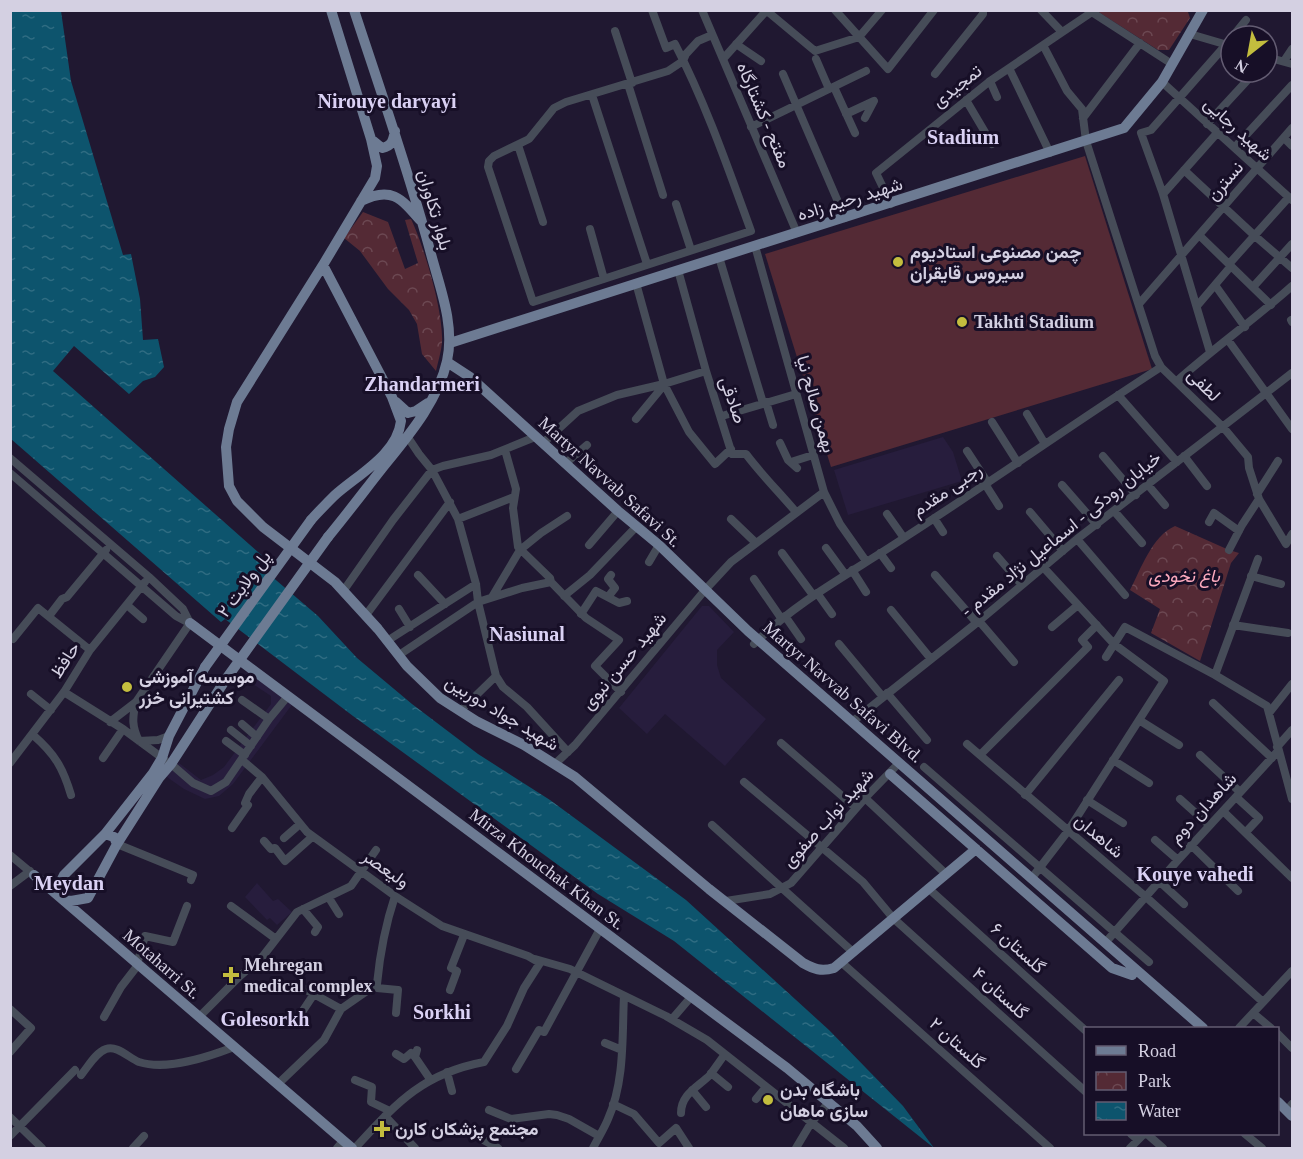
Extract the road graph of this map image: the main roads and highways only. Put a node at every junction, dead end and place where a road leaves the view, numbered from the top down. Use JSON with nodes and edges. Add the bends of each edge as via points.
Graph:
{"nodes":[{"id":1,"x":331,"y":10,"type":"edge"},
{"id":2,"x":354,"y":10,"type":"edge"},
{"id":3,"x":1200,"y":11,"type":"edge"},
{"id":4,"x":395,"y":131,"type":"junction"},
{"id":5,"x":371,"y":139,"type":"junction"},
{"id":6,"x":361,"y":201,"type":"junction"},
{"id":7,"x":422,"y":223,"type":"junction"},
{"id":8,"x":323,"y":265,"type":"junction"},
{"id":9,"x":450,"y":343,"type":"junction"},
{"id":10,"x":447,"y":362,"type":"junction"},
{"id":11,"x":392,"y":397,"type":"junction"},
{"id":12,"x":429,"y":402,"type":"junction"},
{"id":13,"x":190,"y":623,"type":"road end"},
{"id":14,"x":748,"y":631,"type":"joint"},
{"id":15,"x":756,"y":642,"type":"junction"},
{"id":16,"x":168,"y":762,"type":"junction"},
{"id":17,"x":895,"y":768,"type":"junction"},
{"id":18,"x":105,"y":834,"type":"junction"},
{"id":19,"x":117,"y":844,"type":"junction"},
{"id":20,"x":976,"y":849,"type":"junction"},
{"id":21,"x":64,"y":875,"type":"junction"},
{"id":22,"x":88,"y":898,"type":"junction"},
{"id":23,"x":64,"y":900,"type":"junction"},
{"id":24,"x":88,"y":921,"type":"junction"},
{"id":25,"x":1132,"y":975,"type":"junction"},
{"id":26,"x":1191,"y":1027,"type":"edge"},
{"id":27,"x":1201,"y":1027,"type":"edge"},
{"id":28,"x":1279,"y":1095,"type":"edge"},
{"id":29,"x":1292,"y":1108,"type":"edge"},
{"id":30,"x":340,"y":1145,"type":"edge"},
{"id":31,"x":353,"y":1149,"type":"edge"},
{"id":32,"x":877,"y":1149,"type":"edge"}],
"edges":[{"from":1,"to":5,"type":"main road"},
{"from":2,"to":4,"type":"main road","name":"بلوار تکاوران"},
{"from":3,"to":9,"type":"main road","name":"شهید رحیم زاده","via":[[1162,82],[1124,128]]},
{"from":4,"to":5,"type":"main road","via":[[388,147],[382,148]]},
{"from":4,"to":7,"type":"main road","name":"بلوار تکاوران"},
{"from":5,"to":6,"type":"main road","name":"شهید جواد دوربین","via":[[377,166],[375,178]]},
{"from":6,"to":7,"type":"main road","via":[[374,195],[392,195],[403,201]]},
{"from":6,"to":8,"type":"main road","name":"شهید جواد دوربین"},
{"from":7,"to":9,"type":"main road","name":"بلوار تکاوران","via":[[448,318]]},
{"from":8,"to":11,"type":"main road","name":"پل ولایت ۲"},
{"from":8,"to":20,"type":"main road","name":"شهید جواد دوربین","via":[[237,402],[226,447],[229,486],[250,516],[344,590],[428,687],[460,711],[575,777],[815,970],[834,968]]},
{"from":9,"to":10,"type":"main road","name":"بلوار تکاوران"},
{"from":10,"to":12,"type":"main road","name":"بلوار تکاوران"},
{"from":10,"to":14,"type":"main road","name":"Martyr Navvab Safavi St.","via":[[470,377],[658,545]]},
{"from":11,"to":12,"type":"main road","via":[[408,412]]},
{"from":11,"to":16,"type":"main road","name":"پل ولایت ۲","bridge":true,"via":[[401,421],[396,437],[383,454],[311,520],[205,667],[169,736]]},
{"from":12,"to":16,"type":"main road","name":"بلوار تکاوران","bridge":true},
{"from":13,"to":32,"type":"main road","name":"Mirza Khouchak Khan St.","via":[[787,1068],[857,1126]]},
{"from":14,"to":15,"type":"main road","name":"Martyr Navvab Safavi Blvd."},
{"from":15,"to":17,"type":"main road","name":"Martyr Navvab Safavi Blvd."},
{"from":15,"to":17,"type":"main road","name":"Martyr Navvab Safavi Blvd.","via":[[852,722]]},
{"from":16,"to":18,"type":"main road"},
{"from":16,"to":19,"type":"main road"},
{"from":17,"to":20,"type":"main road"},
{"from":17,"to":25,"type":"main road","name":"Martyr Navvab Safavi Blvd."},
{"from":17,"to":27,"type":"main road","name":"Martyr Navvab Safavi Blvd.","via":[[1031,879]]},
{"from":18,"to":19,"type":"main road","via":[[114,837]]},
{"from":18,"to":21,"type":"main road"},
{"from":19,"to":22,"type":"main road"},
{"from":20,"to":25,"type":"main road","via":[[1112,968]]},
{"from":21,"to":23,"type":"main road","via":[[59,891]]},
{"from":21,"to":23,"type":"main road","via":[[50,879],[32,873]]},
{"from":22,"to":23,"type":"main road"},
{"from":22,"to":24,"type":"main road"},
{"from":23,"to":24,"type":"main road","name":"Motaharri St."},
{"from":24,"to":30,"type":"main road","name":"Motaharri St.","via":[[278,1084]]},
{"from":25,"to":26,"type":"main road","name":"Martyr Navvab Safavi Blvd."},
{"from":28,"to":29,"type":"main road"},
{"from":30,"to":31,"type":"main road","name":"Motaharri St."}]}
